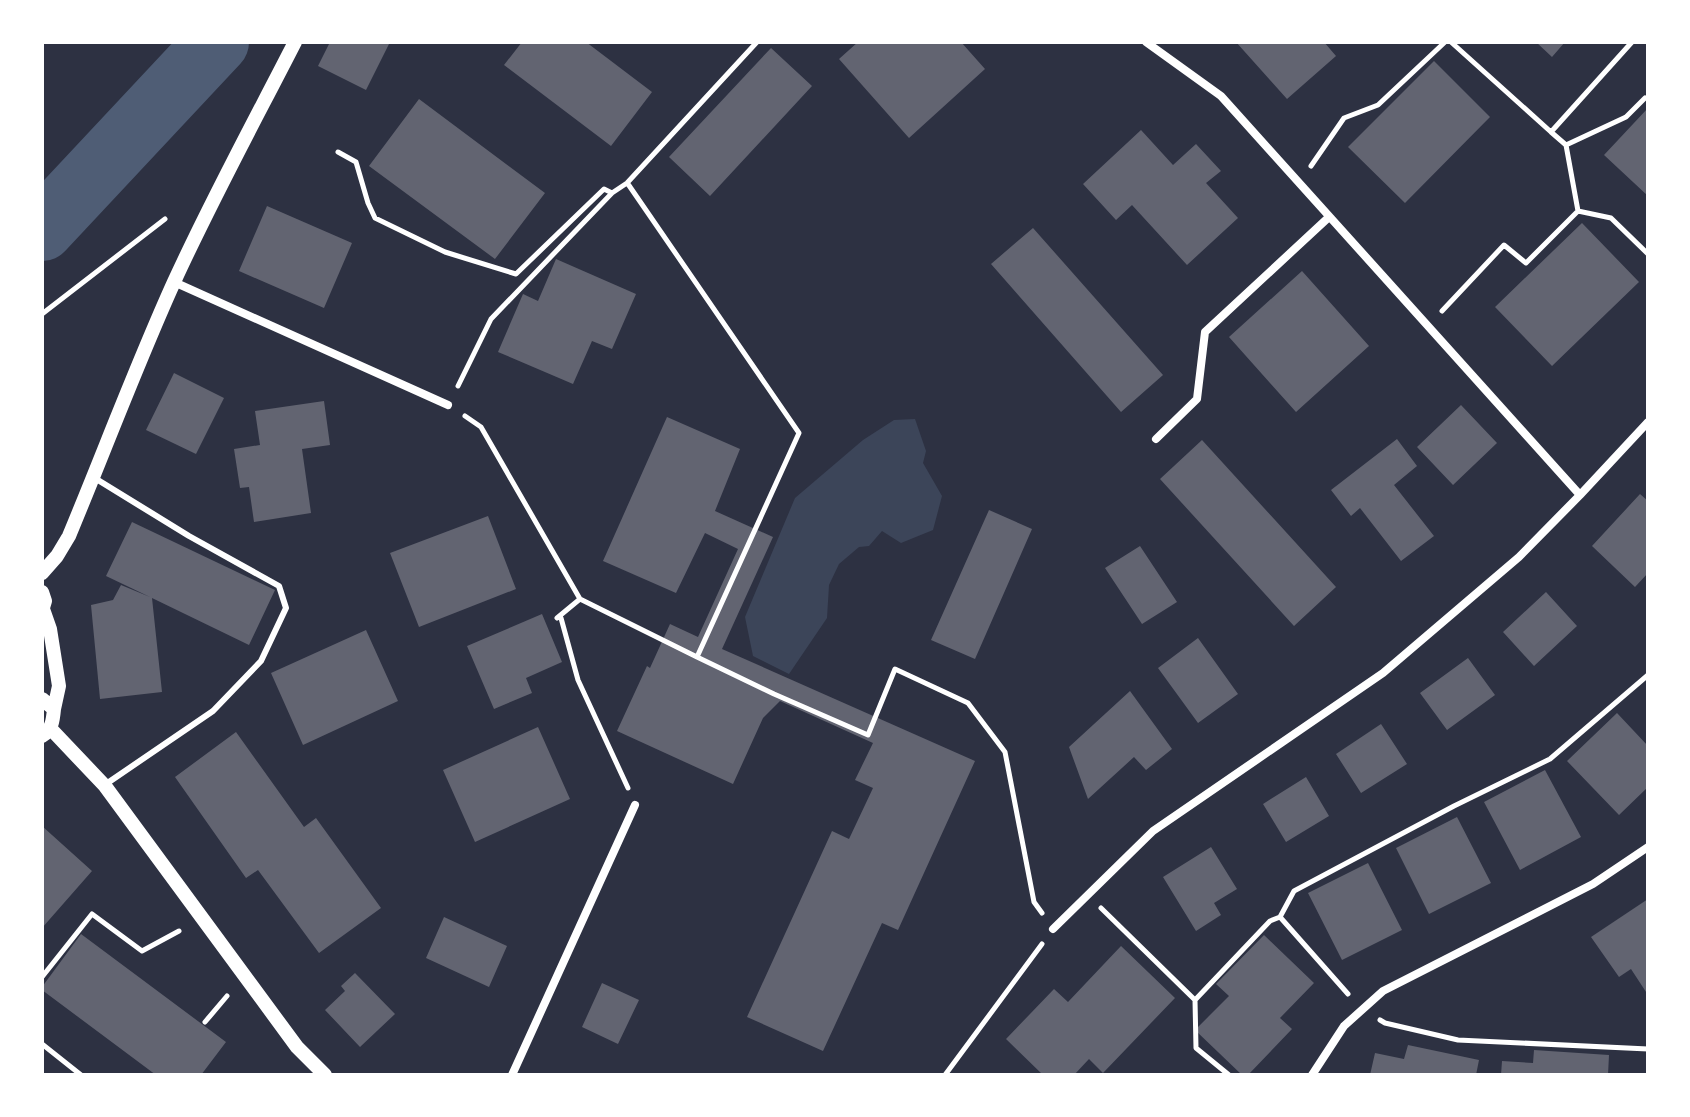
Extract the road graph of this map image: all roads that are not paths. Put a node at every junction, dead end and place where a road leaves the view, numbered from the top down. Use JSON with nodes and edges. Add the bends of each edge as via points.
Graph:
{"nodes":[{"id":1,"x":295,"y":42,"type":"edge"},
{"id":2,"x":1146,"y":42,"type":"edge"},
{"id":3,"x":1329,"y":217,"type":"junction"},
{"id":4,"x":174,"y":282,"type":"junction"},
{"id":5,"x":448,"y":405,"type":"road end"},
{"id":6,"x":1648,"y":422,"type":"edge"},
{"id":7,"x":1156,"y":439,"type":"dead end"},
{"id":8,"x":93,"y":477,"type":"junction"},
{"id":9,"x":1580,"y":495,"type":"junction"},
{"id":10,"x":42,"y":573,"type":"edge"},
{"id":11,"x":42,"y":592,"type":"edge"},
{"id":12,"x":42,"y":610,"type":"edge"},
{"id":13,"x":48,"y":704,"type":"edge"},
{"id":14,"x":46,"y":732,"type":"edge"},
{"id":15,"x":105,"y":786,"type":"junction"},
{"id":16,"x":635,"y":805,"type":"road end"},
{"id":17,"x":1648,"y":847,"type":"edge"},
{"id":18,"x":1053,"y":929,"type":"road end"},
{"id":19,"x":325,"y":1075,"type":"edge"},
{"id":20,"x":512,"y":1075,"type":"edge"},
{"id":21,"x":1312,"y":1075,"type":"edge"}],
"edges":[{"from":1,"to":4,"type":"street"},
{"from":2,"to":3,"type":"street","via":[[1221,96]]},
{"from":3,"to":7,"type":"street","via":[[1205,332],[1197,399]]},
{"from":3,"to":9,"type":"street"},
{"from":4,"to":5,"type":"street"},
{"from":4,"to":8,"type":"street"},
{"from":6,"to":9,"type":"street"},
{"from":8,"to":10,"type":"street","via":[[69,536]]},
{"from":8,"to":15,"type":"lane","via":[[279,586],[286,608],[261,661],[213,711]]},
{"from":9,"to":18,"type":"street","via":[[1519,557],[1383,673],[1153,831]]},
{"from":11,"to":12,"type":"street"},
{"from":12,"to":13,"type":"street","via":[[59,686]]},
{"from":13,"to":14,"type":"street","via":[[53,719]]},
{"from":14,"to":15,"type":"street"},
{"from":15,"to":19,"type":"street","via":[[297,1047]]},
{"from":16,"to":20,"type":"street"},
{"from":17,"to":21,"type":"street","via":[[1593,884],[1383,991],[1344,1026]]}]}
